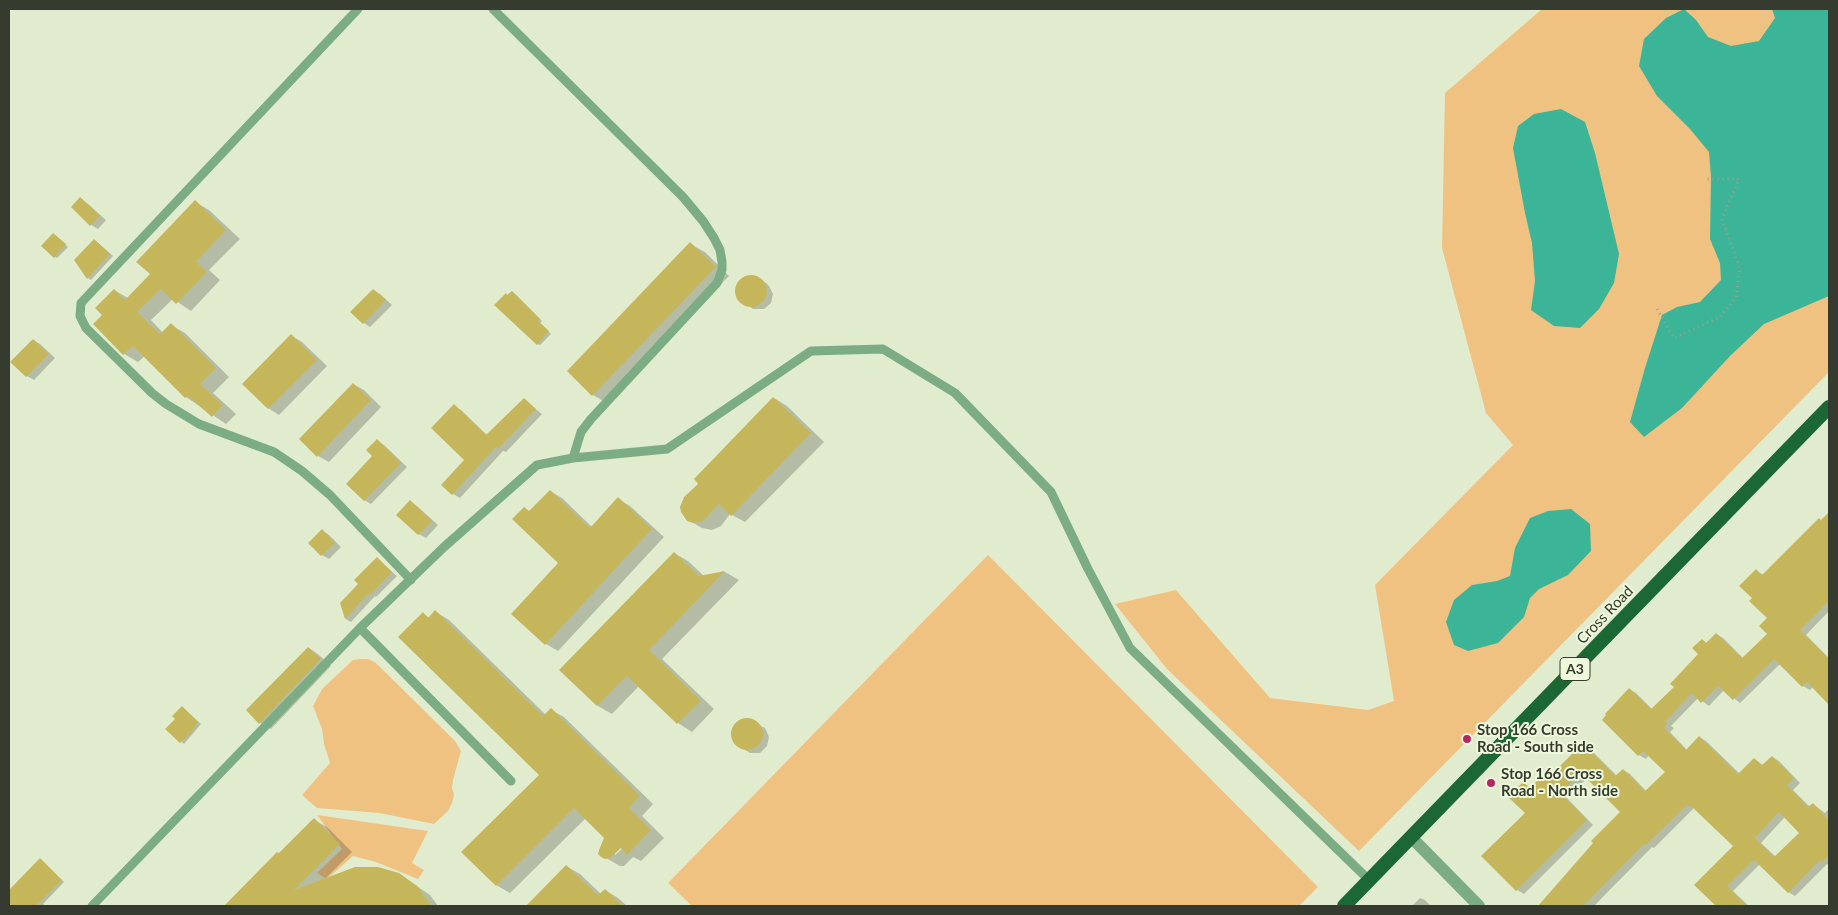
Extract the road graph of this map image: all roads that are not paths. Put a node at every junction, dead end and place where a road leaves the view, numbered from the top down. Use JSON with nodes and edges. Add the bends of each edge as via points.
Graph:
{"nodes":[{"id":1,"x":358,"y":9,"type":"edge"},
{"id":2,"x":494,"y":9,"type":"edge"},
{"id":3,"x":1829,"y":407,"type":"edge"},
{"id":4,"x":1829,"y":412,"type":"edge"},
{"id":5,"x":1806,"y":432,"type":"junction"},
{"id":6,"x":572,"y":458,"type":"junction"},
{"id":7,"x":411,"y":580,"type":"junction"},
{"id":8,"x":360,"y":628,"type":"junction"},
{"id":9,"x":511,"y":781,"type":"dead end"},
{"id":10,"x":1411,"y":837,"type":"junction"},
{"id":11,"x":1369,"y":880,"type":"junction"},
{"id":12,"x":92,"y":906,"type":"edge"},
{"id":13,"x":1344,"y":906,"type":"edge"},
{"id":14,"x":1480,"y":906,"type":"edge"}],
"edges":[{"from":1,"to":7,"type":"lane","via":[[81,303],[80,316],[86,328],[166,404],[199,424],[274,452],[302,471]]},
{"from":2,"to":6,"type":"lane","via":[[682,197],[703,221],[720,250],[722,270],[717,283],[591,418],[581,432]]},
{"from":3,"to":5,"type":"highway","name":"Cross Road","number":"A3"},
{"from":4,"to":5,"type":"highway","name":"Cross Road","number":"A3"},
{"from":5,"to":10,"type":"highway","name":"Cross Road","number":"A3"},
{"from":6,"to":7,"type":"lane","via":[[537,465]]},
{"from":6,"to":11,"type":"lane","via":[[668,449],[811,351],[883,349],[955,393],[1051,492],[1130,648]]},
{"from":7,"to":8,"type":"lane"},
{"from":8,"to":9,"type":"lane"},
{"from":8,"to":12,"type":"lane"},
{"from":10,"to":11,"type":"highway","name":"Cross Road","number":"A3"},
{"from":10,"to":14,"type":"street"},
{"from":11,"to":13,"type":"highway","name":"Cross Road","number":"A3"}]}
